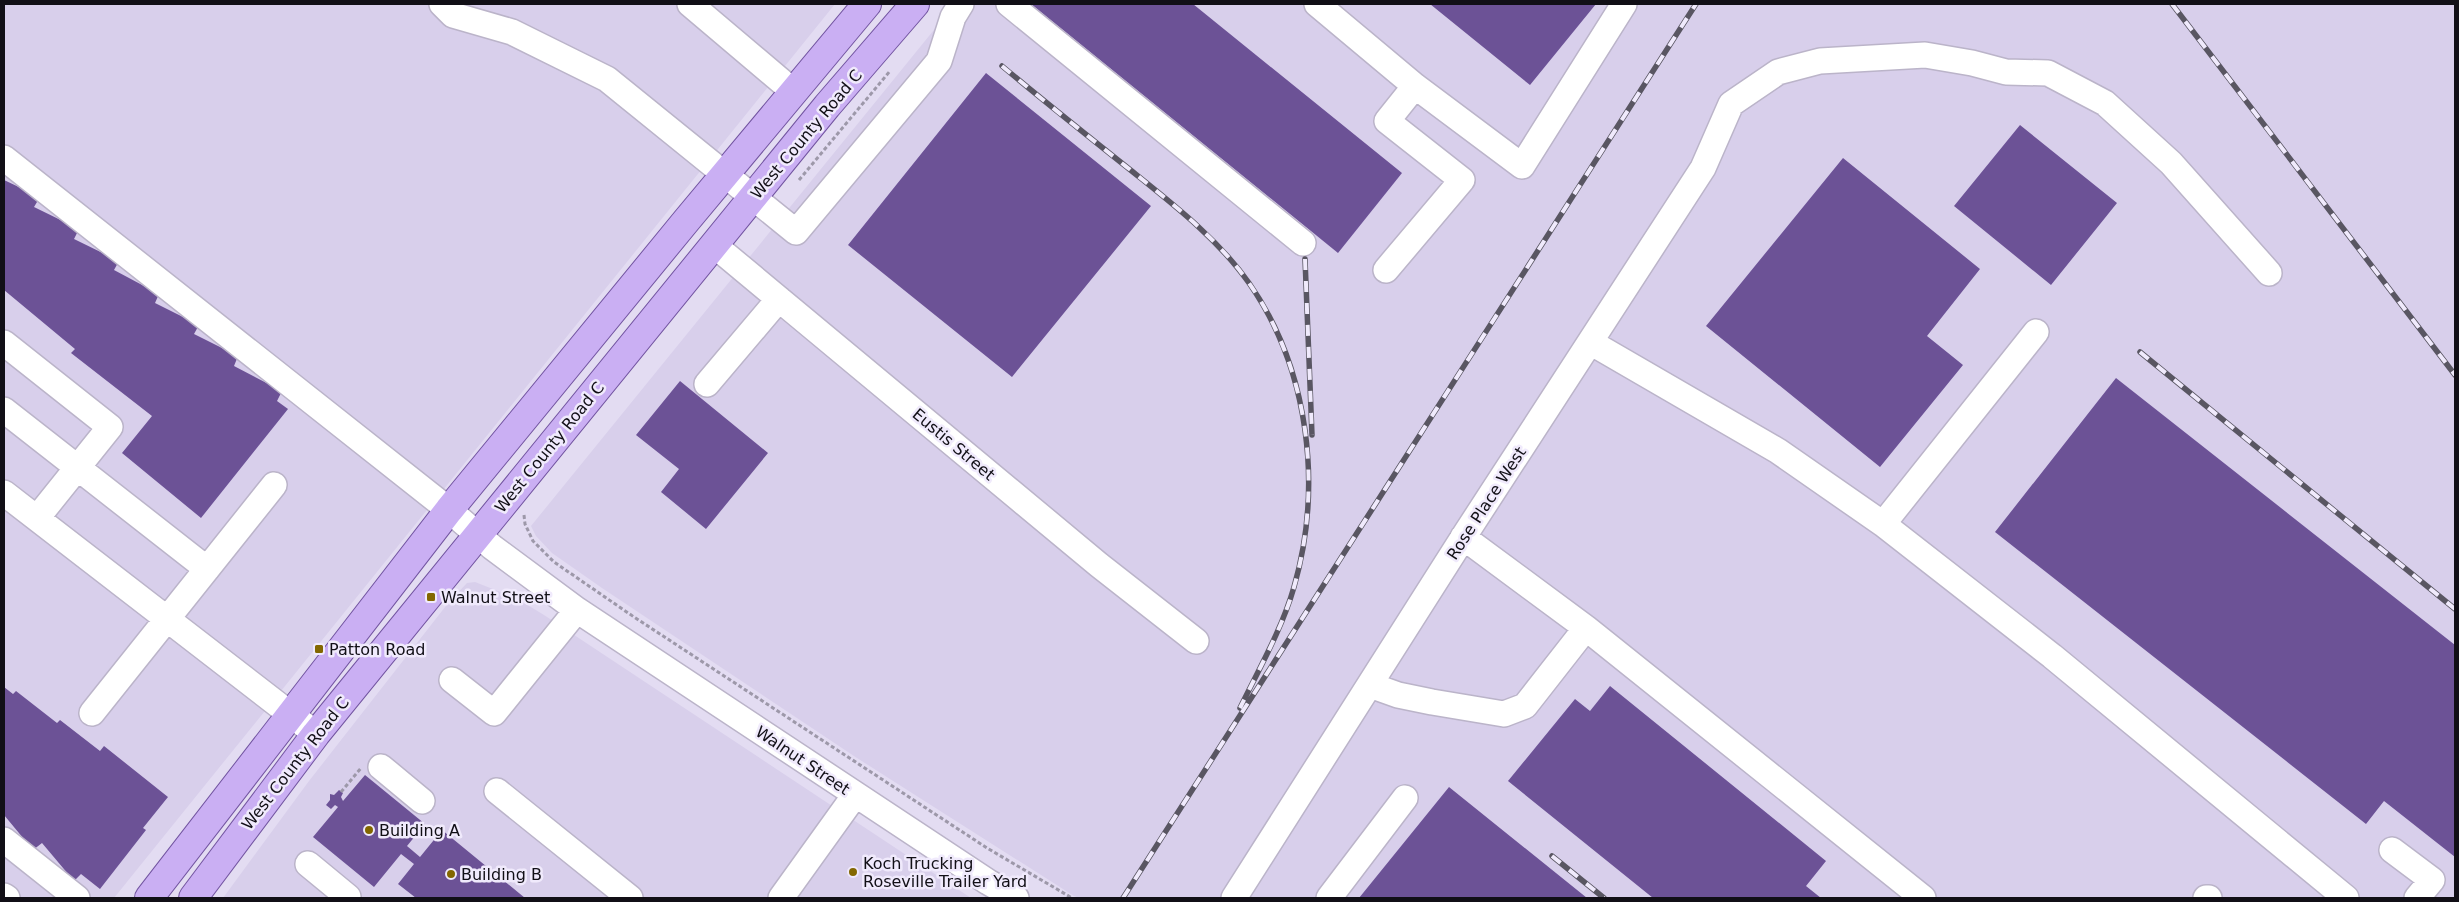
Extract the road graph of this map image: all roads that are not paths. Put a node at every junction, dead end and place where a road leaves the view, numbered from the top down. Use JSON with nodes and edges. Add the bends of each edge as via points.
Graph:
{"nodes":[{"id":1,"x":442,"y":4,"type":"edge"},
{"id":2,"x":690,"y":4,"type":"edge"},
{"id":3,"x":867,"y":4,"type":"edge"},
{"id":4,"x":915,"y":4,"type":"edge"},
{"id":5,"x":961,"y":4,"type":"edge"},
{"id":6,"x":1009,"y":4,"type":"edge"},
{"id":7,"x":1317,"y":4,"type":"edge"},
{"id":8,"x":1624,"y":4,"type":"edge"},
{"id":9,"x":1415,"y":86,"type":"junction"},
{"id":10,"x":794,"y":92,"type":"junction"},
{"id":11,"x":4,"y":158,"type":"edge"},
{"id":12,"x":724,"y":175,"type":"junction"},
{"id":13,"x":754,"y":196,"type":"junction"},
{"id":14,"x":1303,"y":244,"type":"dead end"},
{"id":15,"x":714,"y":245,"type":"junction"},
{"id":16,"x":1386,"y":270,"type":"dead end"},
{"id":17,"x":2269,"y":273,"type":"dead end"},
{"id":18,"x":779,"y":299,"type":"junction"},
{"id":19,"x":2036,"y":332,"type":"dead end"},
{"id":20,"x":1590,"y":342,"type":"junction"},
{"id":21,"x":4,"y":343,"type":"edge"},
{"id":22,"x":706,"y":384,"type":"dead end"},
{"id":23,"x":4,"y":410,"type":"edge"},
{"id":24,"x":78,"y":468,"type":"junction"},
{"id":25,"x":274,"y":485,"type":"dead end"},
{"id":26,"x":4,"y":493,"type":"edge"},
{"id":27,"x":449,"y":510,"type":"junction"},
{"id":28,"x":37,"y":518,"type":"junction"},
{"id":29,"x":1883,"y":524,"type":"junction"},
{"id":30,"x":477,"y":535,"type":"junction"},
{"id":31,"x":1463,"y":537,"type":"junction"},
{"id":32,"x":207,"y":569,"type":"junction"},
{"id":33,"x":577,"y":610,"type":"junction"},
{"id":34,"x":167,"y":619,"type":"junction"},
{"id":35,"x":1586,"y":628,"type":"junction"},
{"id":36,"x":1196,"y":640,"type":"dead end"},
{"id":37,"x":452,"y":680,"type":"dead end"},
{"id":38,"x":1370,"y":684,"type":"junction"},
{"id":39,"x":92,"y":713,"type":"dead end"},
{"id":40,"x":290,"y":714,"type":"junction"},
{"id":41,"x":316,"y":734,"type":"junction"},
{"id":42,"x":372,"y":766,"type":"road end"},
{"id":43,"x":497,"y":791,"type":"dead end"},
{"id":44,"x":855,"y":795,"type":"junction"},
{"id":45,"x":1405,"y":798,"type":"dead end"},
{"id":46,"x":422,"y":800,"type":"dead end"},
{"id":47,"x":4,"y":840,"type":"edge"},
{"id":48,"x":2392,"y":850,"type":"dead end"},
{"id":49,"x":308,"y":864,"type":"dead end"},
{"id":50,"x":4,"y":896,"type":"edge"},
{"id":51,"x":348,"y":897,"type":"edge"},
{"id":52,"x":7,"y":898,"type":"edge"},
{"id":53,"x":77,"y":898,"type":"edge"},
{"id":54,"x":149,"y":898,"type":"edge"},
{"id":55,"x":192,"y":898,"type":"edge"},
{"id":56,"x":630,"y":898,"type":"edge"},
{"id":57,"x":781,"y":898,"type":"edge"},
{"id":58,"x":1016,"y":898,"type":"edge"},
{"id":59,"x":1234,"y":898,"type":"edge"},
{"id":60,"x":1329,"y":898,"type":"edge"},
{"id":61,"x":1923,"y":898,"type":"edge"},
{"id":62,"x":2346,"y":898,"type":"edge"},
{"id":63,"x":2417,"y":898,"type":"edge"}],
"edges":[{"from":1,"to":12,"type":"street","via":[[453,16],[512,32],[607,79]]},
{"from":2,"to":10,"type":"street"},
{"from":3,"to":10,"type":"main road","name":"West County Road C"},
{"from":4,"to":13,"type":"main road","name":"West County Road C"},
{"from":5,"to":13,"type":"street","via":[[953,17],[939,61],[796,232]]},
{"from":6,"to":14,"type":"street"},
{"from":7,"to":9,"type":"street"},
{"from":8,"to":9,"type":"street","via":[[1522,166]]},
{"from":9,"to":16,"type":"street","via":[[1387,121],[1462,180]]},
{"from":10,"to":12,"type":"main road","name":"West County Road C"},
{"from":11,"to":27,"type":"street","name":"Walnut Street"},
{"from":12,"to":13,"type":"street"},
{"from":12,"to":27,"type":"main road","name":"West County Road C"},
{"from":13,"to":15,"type":"main road","name":"West County Road C"},
{"from":15,"to":18,"type":"street","name":"Eustis Street"},
{"from":15,"to":30,"type":"main road","name":"West County Road C"},
{"from":17,"to":20,"type":"street","name":"Rose Place West","via":[[2172,163],[2105,103],[2048,73],[2006,72],[1925,55],[1820,61],[1778,72],[1731,104],[1703,168]]},
{"from":18,"to":22,"type":"street"},
{"from":18,"to":36,"type":"street","name":"Eustis Street","via":[[1099,565]]},
{"from":19,"to":29,"type":"street"},
{"from":20,"to":29,"type":"street","via":[[1778,451]]},
{"from":20,"to":31,"type":"street","name":"Rose Place West"},
{"from":21,"to":24,"type":"street","via":[[110,427]]},
{"from":23,"to":24,"type":"street"},
{"from":24,"to":28,"type":"street"},
{"from":24,"to":32,"type":"street"},
{"from":25,"to":32,"type":"street"},
{"from":26,"to":28,"type":"street"},
{"from":27,"to":30,"type":"street","name":"Walnut Street"},
{"from":27,"to":40,"type":"main road","name":"West County Road C"},
{"from":28,"to":34,"type":"street"},
{"from":29,"to":62,"type":"street","via":[[2052,656]]},
{"from":30,"to":33,"type":"street","name":"Walnut Street"},
{"from":30,"to":41,"type":"main road","name":"West County Road C"},
{"from":31,"to":35,"type":"street"},
{"from":31,"to":38,"type":"street","name":"Rose Place West"},
{"from":32,"to":34,"type":"street"},
{"from":33,"to":37,"type":"street","via":[[494,713]]},
{"from":33,"to":44,"type":"street","name":"Walnut Street"},
{"from":34,"to":39,"type":"street"},
{"from":34,"to":40,"type":"street"},
{"from":35,"to":38,"type":"street","via":[[1525,706],[1504,714],[1432,702]]},
{"from":35,"to":61,"type":"street"},
{"from":38,"to":59,"type":"street","name":"Rose Place West"},
{"from":40,"to":41,"type":"street"},
{"from":40,"to":54,"type":"main road","name":"West County Road C"},
{"from":41,"to":55,"type":"main road","name":"West County Road C"},
{"from":42,"to":46,"type":"street"},
{"from":43,"to":56,"type":"street"},
{"from":44,"to":57,"type":"street"},
{"from":44,"to":58,"type":"street","name":"Walnut Street"},
{"from":45,"to":60,"type":"street"},
{"from":47,"to":53,"type":"street"},
{"from":48,"to":63,"type":"street","via":[[2432,880]]},
{"from":49,"to":51,"type":"street"},
{"from":50,"to":52,"type":"street"}]}
